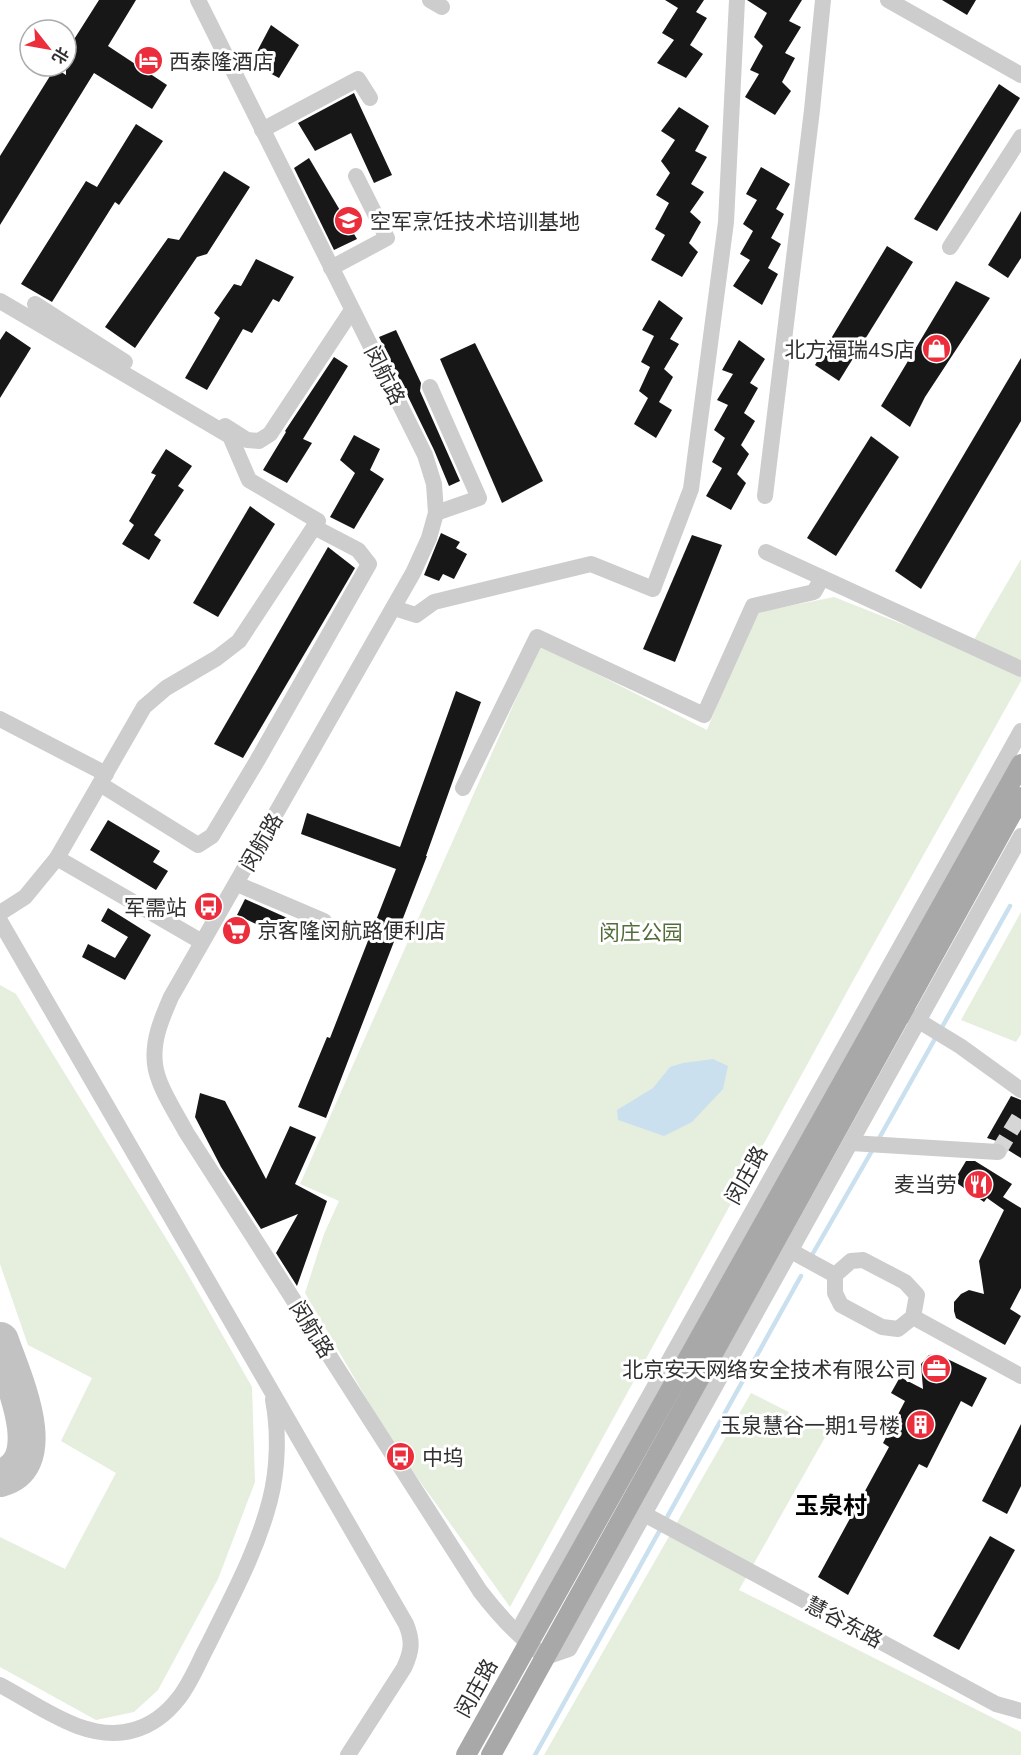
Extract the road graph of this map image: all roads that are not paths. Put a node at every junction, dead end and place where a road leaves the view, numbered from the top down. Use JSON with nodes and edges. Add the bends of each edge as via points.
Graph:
{"nodes":[{"id":1,"x":198,"y":0,"type":"edge"},
{"id":2,"x":736,"y":0,"type":"edge"},
{"id":3,"x":823,"y":0,"type":"edge"},
{"id":4,"x":888,"y":0,"type":"edge"},
{"id":5,"x":1021,"y":75,"type":"edge"},
{"id":6,"x":370,"y":98,"type":"dead end"},
{"id":7,"x":262,"y":130,"type":"junction"},
{"id":8,"x":1021,"y":137,"type":"edge"},
{"id":9,"x":356,"y":176,"type":"dead end"},
{"id":10,"x":950,"y":247,"type":"dead end"},
{"id":11,"x":331,"y":268,"type":"junction"},
{"id":12,"x":0,"y":302,"type":"edge"},
{"id":13,"x":34,"y":304,"type":"dead end"},
{"id":14,"x":352,"y":310,"type":"junction"},
{"id":15,"x":430,"y":387,"type":"dead end"},
{"id":16,"x":765,"y":496,"type":"dead end"},
{"id":17,"x":436,"y":513,"type":"junction"},
{"id":18,"x":315,"y":527,"type":"junction"},
{"id":19,"x":766,"y":552,"type":"dead end"},
{"id":20,"x":822,"y":578,"type":"junction"},
{"id":21,"x":394,"y":608,"type":"junction"},
{"id":22,"x":1021,"y":669,"type":"edge"},
{"id":23,"x":0,"y":719,"type":"edge"},
{"id":24,"x":1021,"y":731,"type":"edge"},
{"id":25,"x":1021,"y":764,"type":"edge"},
{"id":26,"x":103,"y":779,"type":"junction"},
{"id":27,"x":462,"y":788,"type":"dead end"},
{"id":28,"x":1021,"y":797,"type":"edge"},
{"id":29,"x":1021,"y":836,"type":"edge"},
{"id":30,"x":57,"y":858,"type":"junction"},
{"id":31,"x":237,"y":884,"type":"junction"},
{"id":32,"x":0,"y":913,"type":"edge"},
{"id":33,"x":0,"y":921,"type":"edge"},
{"id":34,"x":324,"y":921,"type":"dead end"},
{"id":35,"x":202,"y":942,"type":"junction"},
{"id":36,"x":0,"y":948,"type":"edge"},
{"id":37,"x":22,"y":960,"type":"junction"},
{"id":38,"x":888,"y":1004,"type":"junction"},
{"id":39,"x":932,"y":1028,"type":"junction"},
{"id":40,"x":1021,"y":1090,"type":"edge"},
{"id":41,"x":851,"y":1143,"type":"junction"},
{"id":42,"x":998,"y":1152,"type":"dead end"},
{"id":43,"x":791,"y":1251,"type":"junction"},
{"id":44,"x":835,"y":1275,"type":"junction"},
{"id":45,"x":913,"y":1317,"type":"junction"},
{"id":46,"x":1021,"y":1376,"type":"edge"},
{"id":47,"x":271,"y":1390,"type":"junction"},
{"id":48,"x":656,"y":1521,"type":"junction"},
{"id":49,"x":528,"y":1644,"type":"junction"},
{"id":50,"x":546,"y":1657,"type":"junction"},
{"id":51,"x":0,"y":1684,"type":"edge"},
{"id":52,"x":1021,"y":1711,"type":"edge"},
{"id":53,"x":348,"y":1755,"type":"edge"},
{"id":54,"x":466,"y":1755,"type":"edge"},
{"id":55,"x":491,"y":1755,"type":"edge"}],
"edges":[{"from":1,"to":7,"type":"street","name":"闵航路"},
{"from":2,"to":21,"type":"street","via":[[726,222],[691,489],[653,589],[591,564],[434,602],[416,615]]},
{"from":3,"to":16,"type":"street"},
{"from":4,"to":5,"type":"street"},
{"from":6,"to":7,"type":"street","via":[[358,79]]},
{"from":7,"to":11,"type":"street","name":"闵航路"},
{"from":8,"to":10,"type":"street"},
{"from":9,"to":11,"type":"street","via":[[387,238]]},
{"from":11,"to":14,"type":"street","name":"闵航路"},
{"from":12,"to":18,"type":"street","via":[[230,436],[249,480],[318,521]]},
{"from":13,"to":14,"type":"street","via":[[247,440],[260,441],[270,434]]},
{"from":14,"to":17,"type":"street","name":"闵航路","via":[[425,455],[434,484]]},
{"from":15,"to":17,"type":"street","via":[[479,498]]},
{"from":17,"to":21,"type":"street","name":"闵航路","via":[[429,538]]},
{"from":18,"to":26,"type":"street","via":[[239,640],[144,707]]},
{"from":18,"to":26,"type":"street","via":[[358,550],[369,564],[212,836],[198,845]]},
{"from":19,"to":20,"type":"street"},
{"from":20,"to":22,"type":"street"},
{"from":20,"to":27,"type":"street","via":[[814,592],[753,606],[704,715],[537,637]]},
{"from":21,"to":31,"type":"street","name":"闵航路"},
{"from":23,"to":26,"type":"street"},
{"from":24,"to":38,"type":"street","name":"闵庄路"},
{"from":25,"to":38,"type":"main road","name":"闵庄路"},
{"from":26,"to":30,"type":"street"},
{"from":28,"to":38,"type":"main road","name":"闵庄路"},
{"from":29,"to":39,"type":"street"},
{"from":30,"to":32,"type":"street","via":[[24,897]]},
{"from":30,"to":35,"type":"street"},
{"from":31,"to":34,"type":"street"},
{"from":31,"to":35,"type":"street","name":"闵航路"},
{"from":33,"to":37,"type":"street"},
{"from":35,"to":49,"type":"street","name":"闵航路","via":[[171,997],[155,1040],[154,1065],[164,1091],[474,1582]]},
{"from":36,"to":37,"type":"street"},
{"from":37,"to":47,"type":"street"},
{"from":38,"to":39,"type":"street"},
{"from":38,"to":49,"type":"main road","name":"闵庄路"},
{"from":38,"to":50,"type":"main road","name":"闵庄路"},
{"from":39,"to":40,"type":"street"},
{"from":39,"to":41,"type":"street"},
{"from":41,"to":42,"type":"street"},
{"from":41,"to":43,"type":"street"},
{"from":43,"to":44,"type":"street"},
{"from":43,"to":48,"type":"street"},
{"from":44,"to":45,"type":"street","via":[[835,1293],[841,1305],[876,1324],[898,1329]]},
{"from":44,"to":45,"type":"street","via":[[851,1262],[863,1260],[874,1265],[905,1282],[917,1295]]},
{"from":45,"to":46,"type":"street"},
{"from":47,"to":51,"type":"street","via":[[276,1434],[271,1498],[249,1562],[179,1698],[151,1724],[134,1731],[104,1734],[76,1726]]},
{"from":47,"to":53,"type":"street","via":[[411,1637],[411,1653],[404,1668]]},
{"from":48,"to":50,"type":"street","via":[[569,1649]]},
{"from":48,"to":52,"type":"street","name":"慧谷东路","via":[[996,1704]]},
{"from":49,"to":50,"type":"street","name":"闵航路"},
{"from":49,"to":54,"type":"main road","name":"闵庄路"},
{"from":50,"to":55,"type":"main road","name":"闵庄路"}]}
